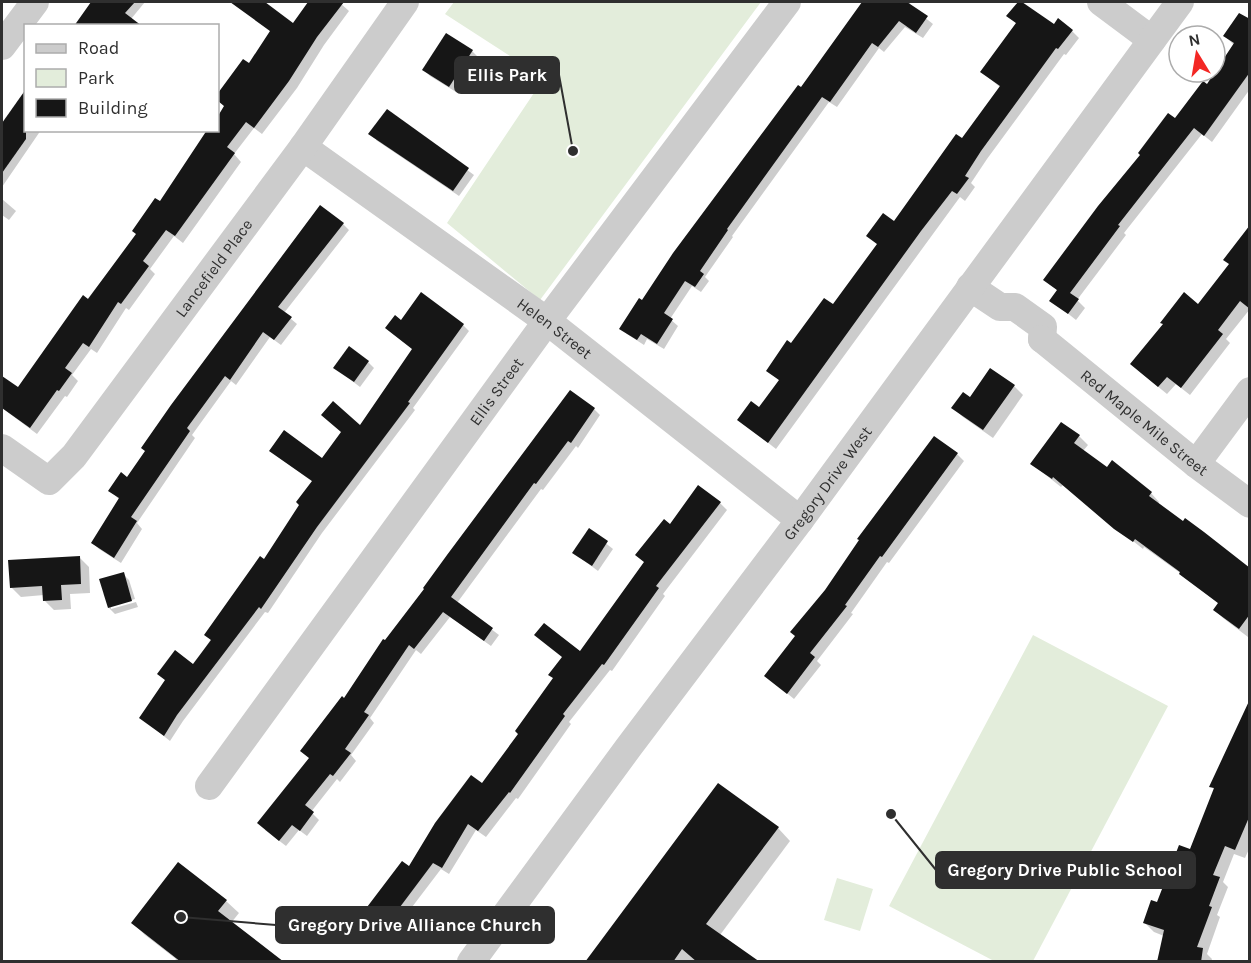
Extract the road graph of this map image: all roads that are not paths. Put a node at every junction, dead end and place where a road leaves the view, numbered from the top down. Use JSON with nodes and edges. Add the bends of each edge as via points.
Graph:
{"nodes":[{"id":1,"x":35,"y":2,"type":"edge"},
{"id":2,"x":405,"y":2,"type":"edge"},
{"id":3,"x":787,"y":2,"type":"edge"},
{"id":4,"x":1101,"y":2,"type":"edge"},
{"id":5,"x":1180,"y":2,"type":"edge"},
{"id":6,"x":1152,"y":40,"type":"junction"},
{"id":7,"x":2,"y":46,"type":"edge"},
{"id":8,"x":303,"y":147,"type":"junction"},
{"id":9,"x":970,"y":287,"type":"junction"},
{"id":10,"x":547,"y":321,"type":"junction"},
{"id":11,"x":1250,"y":391,"type":"edge"},
{"id":12,"x":2,"y":448,"type":"edge"},
{"id":13,"x":1196,"y":464,"type":"junction"},
{"id":14,"x":1250,"y":504,"type":"edge"},
{"id":15,"x":800,"y":520,"type":"junction"},
{"id":16,"x":208,"y":786,"type":"dead end"},
{"id":17,"x":471,"y":962,"type":"edge"}],
"edges":[{"from":1,"to":7,"type":"street"},
{"from":2,"to":8,"type":"street","name":"Lancefield Place"},
{"from":3,"to":10,"type":"street","name":"Ellis Street"},
{"from":4,"to":6,"type":"street"},
{"from":5,"to":6,"type":"street","name":"Gregory Drive West"},
{"from":6,"to":9,"type":"street","name":"Gregory Drive West"},
{"from":8,"to":10,"type":"street","name":"Helen Street"},
{"from":8,"to":12,"type":"street","name":"Lancefield Place","via":[[68,462],[49,481]]},
{"from":9,"to":13,"type":"street","name":"Red Maple Mile Street","via":[[1000,307],[1015,307],[1043,327],[1042,339]]},
{"from":9,"to":15,"type":"street","name":"Gregory Drive West"},
{"from":10,"to":15,"type":"street","name":"Helen Street"},
{"from":10,"to":16,"type":"street","name":"Ellis Street"},
{"from":11,"to":13,"type":"street"},
{"from":13,"to":14,"type":"street","name":"Red Maple Mile Street"},
{"from":15,"to":17,"type":"street","name":"Gregory Drive West"}]}
